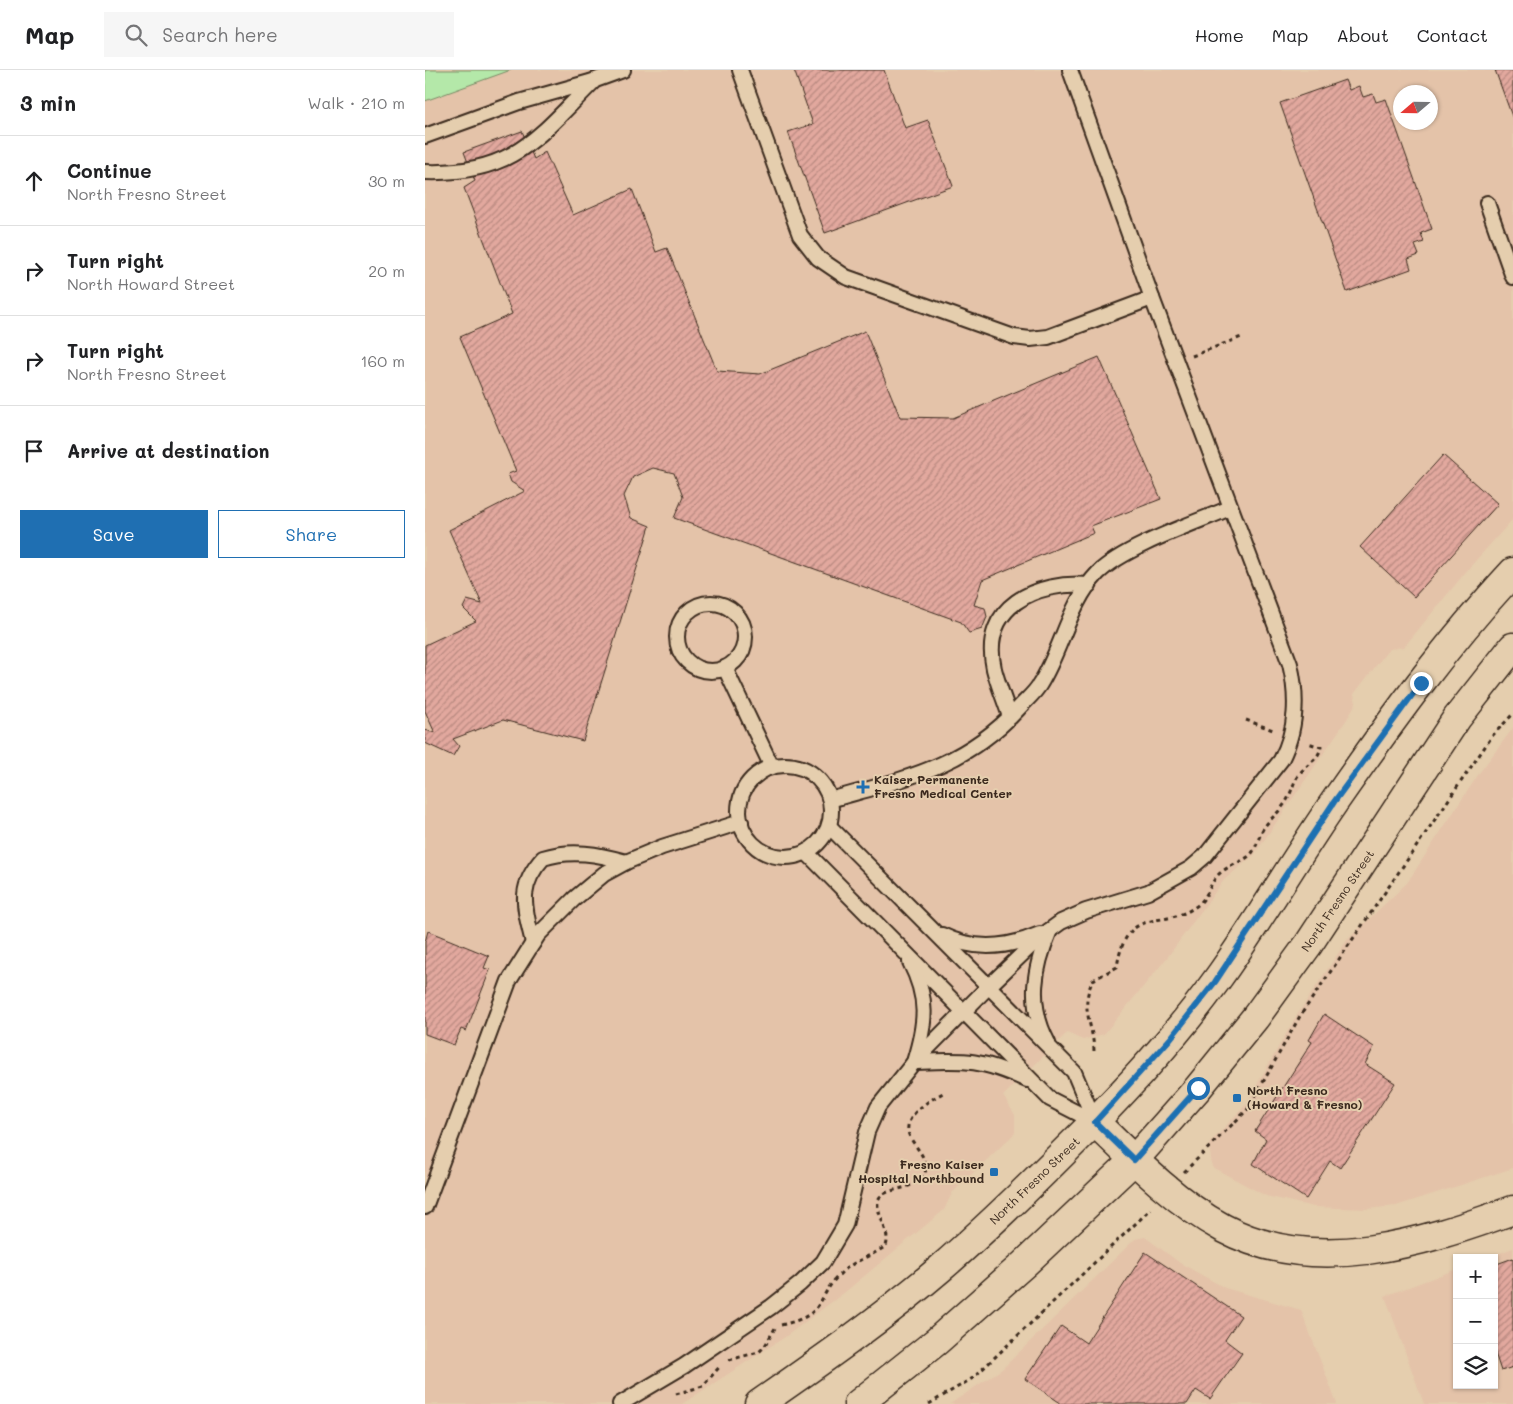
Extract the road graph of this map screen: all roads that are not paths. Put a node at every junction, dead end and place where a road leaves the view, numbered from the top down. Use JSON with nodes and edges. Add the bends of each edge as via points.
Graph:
{"nodes":[{"id":1,"x":623,"y":70,"type":"edge"},
{"id":2,"x":740,"y":70,"type":"edge"},
{"id":3,"x":1070,"y":70,"type":"edge"},
{"id":4,"x":595,"y":80,"type":"junction"},
{"id":5,"x":425,"y":136,"type":"edge"},
{"id":6,"x":425,"y":172,"type":"edge"},
{"id":7,"x":1487,"y":203,"type":"dead end"},
{"id":8,"x":1513,"y":277,"type":"edge"},
{"id":9,"x":1152,"y":298,"type":"junction"},
{"id":10,"x":1230,"y":508,"type":"junction"},
{"id":11,"x":1513,"y":572,"type":"edge"},
{"id":12,"x":1089,"y":585,"type":"junction"},
{"id":13,"x":1513,"y":647,"type":"edge"},
{"id":14,"x":725,"y":668,"type":"junction"},
{"id":15,"x":1010,"y":717,"type":"junction"},
{"id":16,"x":772,"y":767,"type":"junction"},
{"id":17,"x":830,"y":800,"type":"junction"},
{"id":18,"x":741,"y":822,"type":"junction"},
{"id":19,"x":829,"y":826,"type":"junction"},
{"id":20,"x":806,"y":852,"type":"junction"},
{"id":21,"x":627,"y":862,"type":"junction"},
{"id":22,"x":933,"y":928,"type":"junction"},
{"id":23,"x":1050,"y":929,"type":"junction"},
{"id":24,"x":533,"y":943,"type":"junction"},
{"id":25,"x":907,"y":954,"type":"junction"},
{"id":26,"x":988,"y":987,"type":"junction"},
{"id":27,"x":964,"y":1012,"type":"junction"},
{"id":28,"x":1059,"y":1058,"type":"junction"},
{"id":29,"x":914,"y":1062,"type":"junction"},
{"id":30,"x":1035,"y":1083,"type":"junction"},
{"id":31,"x":1095,"y":1122,"type":"junction"},
{"id":32,"x":1134,"y":1160,"type":"junction"},
{"id":33,"x":425,"y":1207,"type":"edge"},
{"id":34,"x":1513,"y":1210,"type":"edge"},
{"id":35,"x":620,"y":1404,"type":"edge"},
{"id":36,"x":759,"y":1404,"type":"edge"},
{"id":37,"x":857,"y":1404,"type":"edge"}],
"edges":[{"from":1,"to":4,"type":"lane"},
{"from":2,"to":9,"type":"lane","via":[[801,235],[818,258],[846,277],[994,330],[1030,339],[1048,336]]},
{"from":3,"to":9,"type":"lane"},
{"from":4,"to":5,"type":"lane","via":[[519,102]]},
{"from":4,"to":6,"type":"lane","via":[[541,134],[497,163],[477,170]]},
{"from":7,"to":8,"type":"lane"},
{"from":9,"to":10,"type":"lane"},
{"from":10,"to":12,"type":"lane","via":[[1114,561]]},
{"from":10,"to":23,"type":"lane","via":[[1290,664],[1296,709],[1288,746],[1281,760],[1216,842],[1191,868],[1148,892],[1086,911]]},
{"from":11,"to":31,"type":"main road","name":"North Fresno Street","via":[[1395,718],[1334,802],[1215,982],[1170,1039]]},
{"from":12,"to":15,"type":"lane","via":[[1040,685]]},
{"from":12,"to":15,"type":"lane","via":[[1061,584],[1024,596],[1009,607],[997,623],[993,640],[994,668]]},
{"from":13,"to":32,"type":"main road","name":"North Fresno Street","via":[[1457,718],[1339,901],[1255,1018],[1192,1096]]},
{"from":14,"to":14,"type":"lane","via":[[741,652],[744,640],[739,618],[720,604],[697,606],[680,622],[677,632],[680,651],[701,670]]},
{"from":14,"to":16,"type":"lane"},
{"from":15,"to":17,"type":"lane","via":[[990,736],[943,765],[921,775]]},
{"from":16,"to":17,"type":"lane","via":[[787,765],[807,772],[824,786]]},
{"from":16,"to":18,"type":"lane","via":[[749,782],[741,802]]},
{"from":17,"to":19,"type":"lane"},
{"from":18,"to":20,"type":"lane","via":[[746,835],[766,853],[779,857]]},
{"from":18,"to":21,"type":"lane","via":[[662,846]]},
{"from":19,"to":20,"type":"lane","via":[[820,841]]},
{"from":19,"to":22,"type":"lane"},
{"from":20,"to":25,"type":"lane"},
{"from":21,"to":24,"type":"lane","via":[[604,874],[574,899]]},
{"from":21,"to":24,"type":"lane","via":[[591,854],[556,854],[543,858],[525,888],[525,907]]},
{"from":22,"to":23,"type":"lane","via":[[962,943],[980,946],[1011,943]]},
{"from":22,"to":26,"type":"lane"},
{"from":23,"to":26,"type":"lane"},
{"from":23,"to":28,"type":"lane","via":[[1039,960],[1033,992],[1042,1030]]},
{"from":24,"to":33,"type":"lane","via":[[509,981]]},
{"from":25,"to":27,"type":"lane"},
{"from":25,"to":29,"type":"lane","via":[[925,1004]]},
{"from":26,"to":27,"type":"lane"},
{"from":26,"to":28,"type":"lane"},
{"from":27,"to":29,"type":"lane"},
{"from":27,"to":30,"type":"lane"},
{"from":28,"to":31,"type":"lane","via":[[1074,1072]]},
{"from":29,"to":30,"type":"lane","via":[[983,1062]]},
{"from":29,"to":35,"type":"lane","via":[[872,1117],[845,1225],[823,1262],[771,1307],[684,1366]]},
{"from":30,"to":31,"type":"lane","via":[[1050,1099]]},
{"from":31,"to":32,"type":"main road"},
{"from":31,"to":36,"type":"main road","name":"North Fresno Street","via":[[1004,1212],[939,1270],[823,1360]]},
{"from":32,"to":34,"type":"main road","via":[[1195,1210],[1224,1228],[1284,1250],[1344,1252],[1401,1244]]},
{"from":32,"to":37,"type":"main road","name":"North Fresno Street","via":[[1025,1264],[937,1341]]}]}
